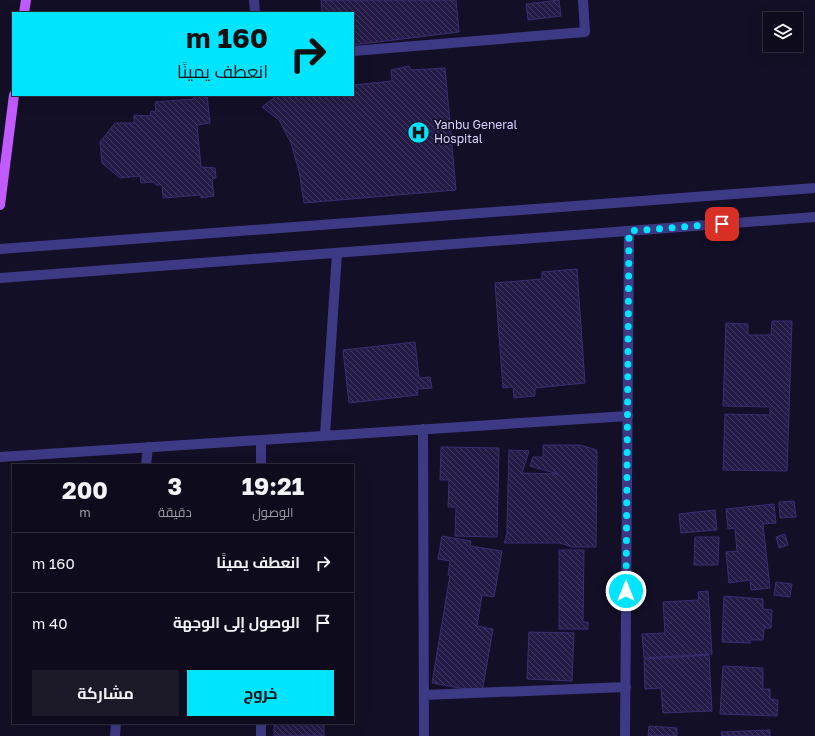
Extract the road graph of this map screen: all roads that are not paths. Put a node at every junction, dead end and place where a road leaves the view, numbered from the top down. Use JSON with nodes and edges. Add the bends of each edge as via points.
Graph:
{"nodes":[{"id":1,"x":26,"y":0,"type":"edge"},
{"id":2,"x":254,"y":0,"type":"edge"},
{"id":3,"x":583,"y":0,"type":"edge"},
{"id":4,"x":24,"y":12,"type":"edge"},
{"id":5,"x":254,"y":12,"type":"edge"},
{"id":6,"x":354,"y":51,"type":"edge"},
{"id":7,"x":14,"y":96,"type":"edge"},
{"id":8,"x":815,"y":188,"type":"edge"},
{"id":9,"x":0,"y":205,"type":"edge"},
{"id":10,"x":815,"y":218,"type":"edge"},
{"id":11,"x":629,"y":231,"type":"junction"},
{"id":12,"x":0,"y":249,"type":"edge"},
{"id":13,"x":337,"y":253,"type":"junction"},
{"id":14,"x":0,"y":278,"type":"edge"},
{"id":15,"x":628,"y":416,"type":"junction"},
{"id":16,"x":423,"y":429,"type":"junction"},
{"id":17,"x":325,"y":435,"type":"junction"},
{"id":18,"x":261,"y":440,"type":"junction"},
{"id":19,"x":148,"y":447,"type":"junction"},
{"id":20,"x":0,"y":456,"type":"edge"},
{"id":21,"x":146,"y":464,"type":"edge"},
{"id":22,"x":261,"y":464,"type":"edge"},
{"id":23,"x":626,"y":687,"type":"junction"},
{"id":24,"x":424,"y":696,"type":"junction"},
{"id":25,"x":116,"y":724,"type":"edge"},
{"id":26,"x":261,"y":724,"type":"edge"},
{"id":27,"x":115,"y":736,"type":"edge"},
{"id":28,"x":261,"y":736,"type":"edge"},
{"id":29,"x":424,"y":736,"type":"edge"},
{"id":30,"x":625,"y":736,"type":"edge"}],
"edges":[{"from":1,"to":4,"type":"main road"},
{"from":2,"to":5,"type":"street"},
{"from":3,"to":6,"type":"street","via":[[585,32]]},
{"from":7,"to":9,"type":"main road"},
{"from":8,"to":12,"type":"street"},
{"from":10,"to":11,"type":"street"},
{"from":11,"to":13,"type":"street"},
{"from":11,"to":15,"type":"street"},
{"from":13,"to":14,"type":"street"},
{"from":13,"to":17,"type":"street"},
{"from":15,"to":16,"type":"street"},
{"from":15,"to":23,"type":"street"},
{"from":16,"to":17,"type":"street"},
{"from":16,"to":24,"type":"street"},
{"from":17,"to":18,"type":"street"},
{"from":18,"to":19,"type":"street"},
{"from":18,"to":22,"type":"street"},
{"from":19,"to":20,"type":"street"},
{"from":19,"to":21,"type":"street"},
{"from":23,"to":24,"type":"street"},
{"from":23,"to":30,"type":"street"},
{"from":24,"to":29,"type":"street"},
{"from":25,"to":27,"type":"street"},
{"from":26,"to":28,"type":"street"}]}
